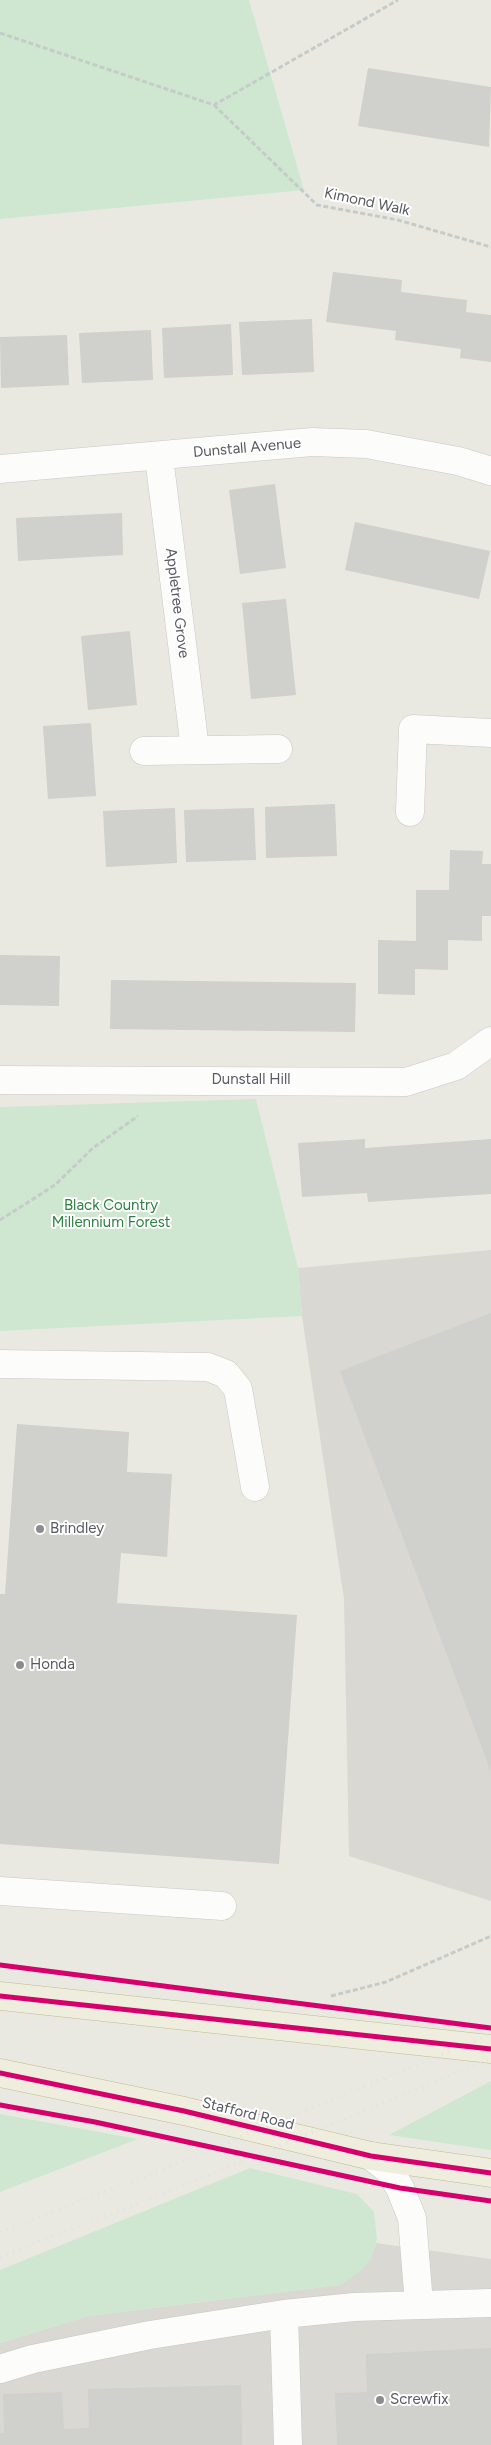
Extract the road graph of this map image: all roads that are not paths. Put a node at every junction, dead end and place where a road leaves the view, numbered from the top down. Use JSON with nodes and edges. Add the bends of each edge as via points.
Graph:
{"nodes":[{"id":1,"x":159,"y":457,"type":"junction"},
{"id":2,"x":0,"y":469,"type":"edge"},
{"id":3,"x":491,"y":471,"type":"edge"},
{"id":4,"x":491,"y":733,"type":"edge"},
{"id":5,"x":195,"y":748,"type":"junction"},
{"id":6,"x":278,"y":749,"type":"dead end"},
{"id":7,"x":144,"y":751,"type":"dead end"},
{"id":8,"x":410,"y":812,"type":"dead end"},
{"id":9,"x":491,"y":1041,"type":"edge"},
{"id":10,"x":0,"y":1080,"type":"edge"},
{"id":11,"x":0,"y":1364,"type":"edge"},
{"id":12,"x":254,"y":1487,"type":"dead end"},
{"id":13,"x":0,"y":1891,"type":"edge"},
{"id":14,"x":222,"y":1906,"type":"dead end"},
{"id":15,"x":0,"y":1996,"type":"edge"},
{"id":16,"x":491,"y":2049,"type":"edge"},
{"id":17,"x":0,"y":2073,"type":"edge"},
{"id":18,"x":371,"y":2156,"type":"junction"},
{"id":19,"x":491,"y":2173,"type":"edge"},
{"id":20,"x":491,"y":2303,"type":"edge"},
{"id":21,"x":419,"y":2304,"type":"junction"},
{"id":22,"x":284,"y":2314,"type":"junction"},
{"id":23,"x":0,"y":2369,"type":"edge"},
{"id":24,"x":288,"y":2445,"type":"edge"}],
"edges":[{"from":1,"to":2,"type":"street","name":"Dunstall Avenue"},
{"from":1,"to":3,"type":"street","name":"Dunstall Avenue","via":[[312,442],[366,444],[458,461]]},
{"from":1,"to":5,"type":"street","name":"Appletree Grove"},
{"from":4,"to":8,"type":"street","via":[[413,729]]},
{"from":5,"to":6,"type":"street"},
{"from":5,"to":7,"type":"street"},
{"from":9,"to":10,"type":"street","name":"Dunstall Hill","via":[[456,1066],[406,1082]]},
{"from":11,"to":12,"type":"street","via":[[208,1367],[226,1374],[238,1389]]},
{"from":13,"to":14,"type":"street"},
{"from":15,"to":16,"type":"highway"},
{"from":17,"to":18,"type":"highway","name":"Stafford Road","via":[[184,2111]]},
{"from":18,"to":19,"type":"highway","name":"Stafford Road"},
{"from":18,"to":21,"type":"street","via":[[389,2170],[412,2218]]},
{"from":20,"to":21,"type":"street"},
{"from":21,"to":22,"type":"street"},
{"from":22,"to":23,"type":"street","via":[[150,2335]]},
{"from":22,"to":24,"type":"street"}]}
